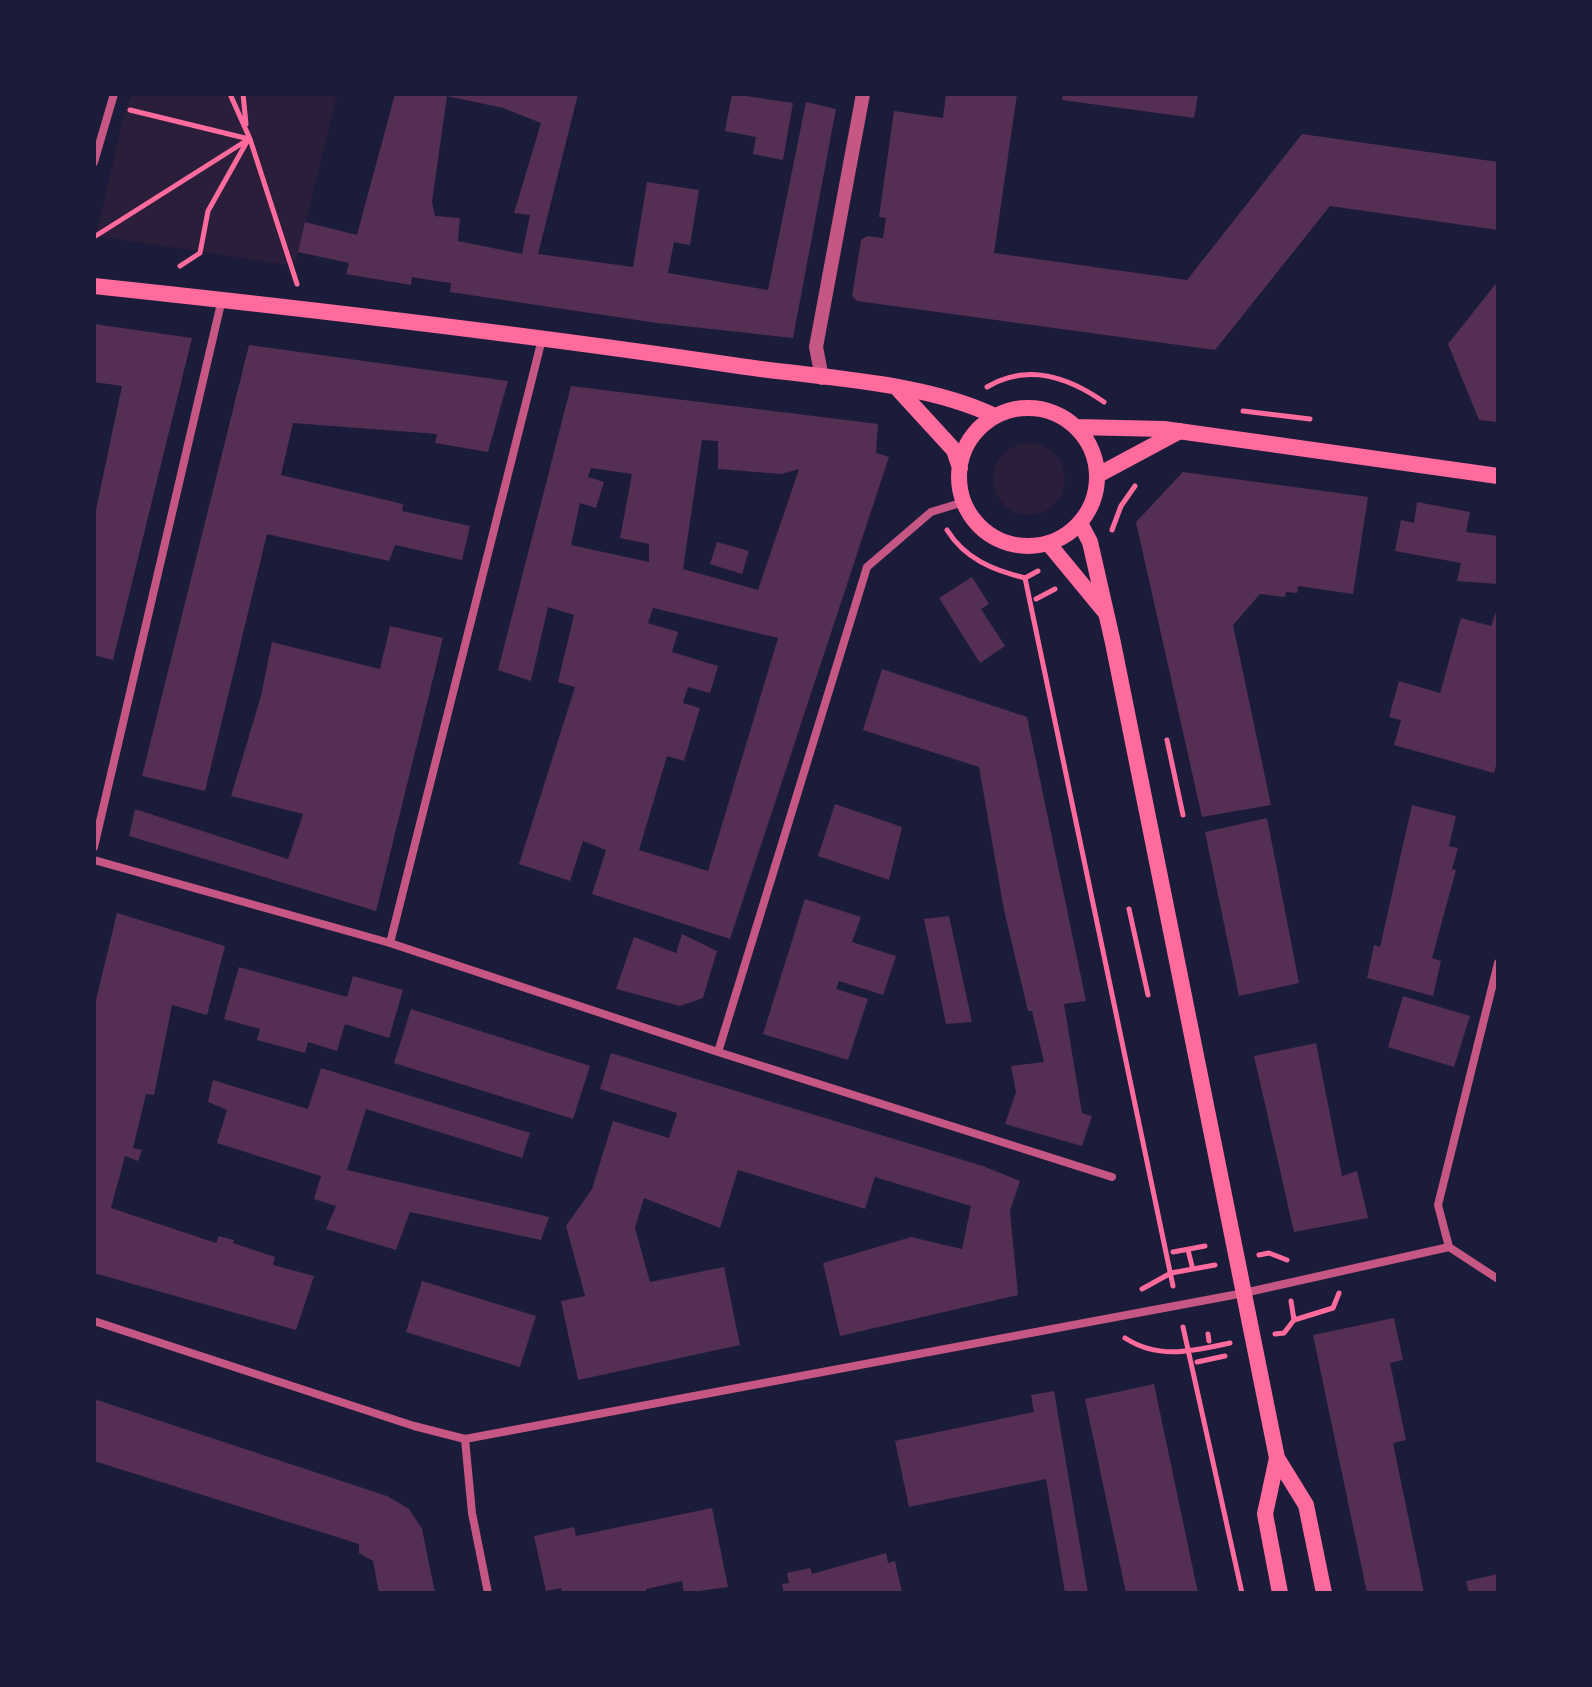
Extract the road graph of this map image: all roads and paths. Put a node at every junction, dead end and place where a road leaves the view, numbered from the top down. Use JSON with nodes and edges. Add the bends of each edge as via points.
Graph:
{"nodes":[{"id":1,"x":114,"y":94,"type":"edge"},
{"id":2,"x":230,"y":94,"type":"edge"},
{"id":3,"x":243,"y":94,"type":"edge"},
{"id":4,"x":863,"y":94,"type":"edge"},
{"id":5,"x":115,"y":106,"type":"dead end"},
{"id":6,"x":250,"y":139,"type":"junction"},
{"id":7,"x":94,"y":162,"type":"edge"},
{"id":8,"x":94,"y":237,"type":"edge"},
{"id":9,"x":180,"y":266,"type":"dead end"},
{"id":10,"x":94,"y":286,"type":"edge"},
{"id":11,"x":299,"y":293,"type":"dead end"},
{"id":12,"x":222,"y":299,"type":"junction"},
{"id":13,"x":543,"y":336,"type":"junction"},
{"id":14,"x":822,"y":378,"type":"junction"},
{"id":15,"x":986,"y":388,"type":"dead end"},
{"id":16,"x":898,"y":389,"type":"junction"},
{"id":17,"x":1108,"y":409,"type":"dead end"},
{"id":18,"x":1243,"y":411,"type":"dead end"},
{"id":19,"x":995,"y":416,"type":"junction"},
{"id":20,"x":1310,"y":419,"type":"dead end"},
{"id":21,"x":1076,"y":427,"type":"junction"},
{"id":22,"x":1180,"y":431,"type":"junction"},
{"id":23,"x":960,"y":468,"type":"junction"},
{"id":24,"x":1098,"y":475,"type":"junction"},
{"id":25,"x":1498,"y":476,"type":"edge"},
{"id":26,"x":1141,"y":482,"type":"dead end"},
{"id":27,"x":964,"y":502,"type":"junction"},
{"id":28,"x":1080,"y":523,"type":"junction"},
{"id":29,"x":948,"y":532,"type":"dead end"},
{"id":30,"x":1115,"y":540,"type":"dead end"},
{"id":31,"x":1048,"y":543,"type":"junction"},
{"id":32,"x":1056,"y":589,"type":"dead end"},
{"id":33,"x":1036,"y":599,"type":"dead end"},
{"id":34,"x":1107,"y":614,"type":"junction"},
{"id":35,"x":1167,"y":740,"type":"dead end"},
{"id":36,"x":1183,"y":815,"type":"dead end"},
{"id":37,"x":94,"y":847,"type":"edge"},
{"id":38,"x":94,"y":860,"type":"edge"},
{"id":39,"x":1129,"y":909,"type":"dead end"},
{"id":40,"x":390,"y":943,"type":"junction"},
{"id":41,"x":1498,"y":963,"type":"edge"},
{"id":42,"x":1148,"y":995,"type":"dead end"},
{"id":43,"x":718,"y":1052,"type":"junction"},
{"id":44,"x":1112,"y":1177,"type":"dead end"},
{"id":45,"x":1205,"y":1246,"type":"dead end"},
{"id":46,"x":1449,"y":1247,"type":"junction"},
{"id":47,"x":1188,"y":1250,"type":"junction"},
{"id":48,"x":1173,"y":1252,"type":"dead end"},
{"id":49,"x":1192,"y":1266,"type":"dead end"},
{"id":50,"x":1350,"y":1268,"type":"junction"},
{"id":51,"x":1172,"y":1279,"type":"dead end"},
{"id":52,"x":1498,"y":1279,"type":"edge"},
{"id":53,"x":1244,"y":1293,"type":"junction"},
{"id":54,"x":1106,"y":1319,"type":"junction"},
{"id":55,"x":94,"y":1321,"type":"edge"},
{"id":56,"x":1284,"y":1333,"type":"dead end"},
{"id":57,"x":1185,"y":1339,"type":"dead end"},
{"id":58,"x":1223,"y":1345,"type":"dead end"},
{"id":59,"x":1211,"y":1350,"type":"dead end"},
{"id":60,"x":1189,"y":1351,"type":"junction"},
{"id":61,"x":1225,"y":1356,"type":"dead end"},
{"id":62,"x":1212,"y":1358,"type":"junction"},
{"id":63,"x":1197,"y":1362,"type":"dead end"},
{"id":64,"x":465,"y":1439,"type":"junction"},
{"id":65,"x":1277,"y":1458,"type":"junction"},
{"id":66,"x":488,"y":1593,"type":"edge"},
{"id":67,"x":1242,"y":1593,"type":"edge"},
{"id":68,"x":1280,"y":1593,"type":"edge"},
{"id":69,"x":1324,"y":1593,"type":"edge"}],
"edges":[{"from":1,"to":7,"type":"street"},
{"from":2,"to":6,"type":"path"},
{"from":3,"to":6,"type":"path"},
{"from":4,"to":14,"type":"street","via":[[816,347]]},
{"from":5,"to":6,"type":"path"},
{"from":6,"to":8,"type":"path"},
{"from":6,"to":9,"type":"path","via":[[208,211],[200,253]]},
{"from":6,"to":11,"type":"path"},
{"from":10,"to":12,"type":"main road"},
{"from":12,"to":13,"type":"main road"},
{"from":12,"to":37,"type":"street"},
{"from":13,"to":14,"type":"main road"},
{"from":13,"to":40,"type":"street"},
{"from":14,"to":16,"type":"main road"},
{"from":15,"to":17,"type":"path","via":[[1029,374],[1057,376],[1084,388]]},
{"from":16,"to":19,"type":"main road","via":[[972,405]]},
{"from":16,"to":23,"type":"main road","via":[[954,450]]},
{"from":18,"to":20,"type":"path"},
{"from":19,"to":21,"type":"main road","via":[[1037,408]]},
{"from":19,"to":23,"type":"main road","via":[[978,430]]},
{"from":21,"to":22,"type":"main road"},
{"from":21,"to":24,"type":"main road","via":[[1088,441]]},
{"from":22,"to":24,"type":"main road"},
{"from":22,"to":25,"type":"main road"},
{"from":23,"to":27,"type":"main road"},
{"from":24,"to":28,"type":"main road","via":[[1094,501]]},
{"from":26,"to":30,"type":"path","via":[[1121,506],[1112,529]]},
{"from":27,"to":31,"type":"main road","via":[[974,520],[999,539],[1023,546]]},
{"from":27,"to":43,"type":"street","via":[[931,512],[867,567]]},
{"from":28,"to":31,"type":"main road"},
{"from":28,"to":34,"type":"main road","via":[[1090,542]]},
{"from":29,"to":51,"type":"path","via":[[963,551],[988,567],[1025,578]]},
{"from":31,"to":34,"type":"main road"},
{"from":32,"to":33,"type":"path"},
{"from":34,"to":53,"type":"main road"},
{"from":35,"to":36,"type":"path"},
{"from":38,"to":40,"type":"street"},
{"from":39,"to":42,"type":"path"},
{"from":40,"to":43,"type":"street"},
{"from":41,"to":46,"type":"street","via":[[1438,1205]]},
{"from":43,"to":44,"type":"street"},
{"from":45,"to":47,"type":"path"},
{"from":46,"to":50,"type":"street"},
{"from":46,"to":52,"type":"street"},
{"from":47,"to":48,"type":"path"},
{"from":47,"to":49,"type":"path"},
{"from":50,"to":53,"type":"street"},
{"from":50,"to":56,"type":"path","via":[[1333,1308],[1294,1320]]},
{"from":53,"to":54,"type":"street"},
{"from":53,"to":65,"type":"main road"},
{"from":54,"to":60,"type":"path","via":[[1142,1349]]},
{"from":54,"to":64,"type":"street"},
{"from":55,"to":64,"type":"street"},
{"from":57,"to":60,"type":"path"},
{"from":58,"to":60,"type":"path"},
{"from":59,"to":62,"type":"path"},
{"from":60,"to":67,"type":"path"},
{"from":61,"to":62,"type":"path"},
{"from":62,"to":63,"type":"path"},
{"from":64,"to":66,"type":"street","via":[[472,1513]]},
{"from":65,"to":68,"type":"main road","via":[[1265,1514]]},
{"from":65,"to":69,"type":"main road","via":[[1306,1505]]}]}
